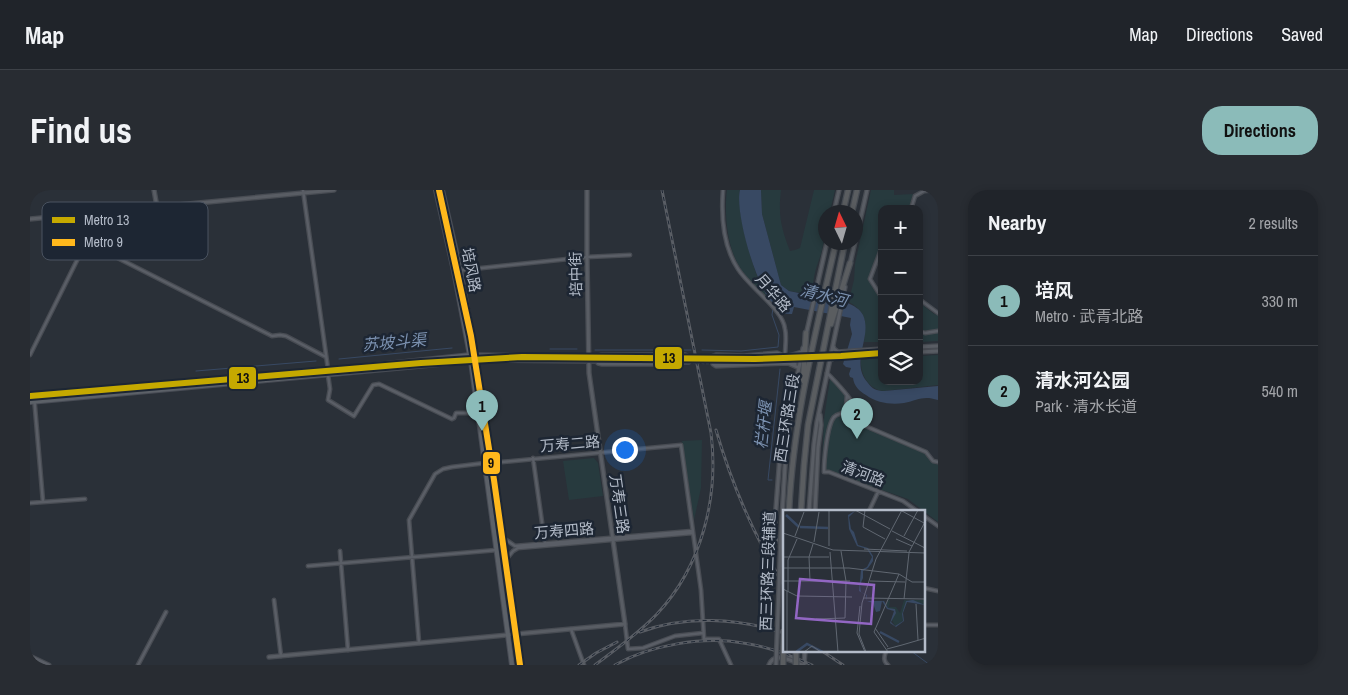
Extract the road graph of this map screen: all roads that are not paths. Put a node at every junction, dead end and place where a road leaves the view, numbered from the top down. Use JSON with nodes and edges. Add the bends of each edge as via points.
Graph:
{"nodes":[{"id":1,"x":334,"y":190,"type":"edge"},
{"id":2,"x":436,"y":190,"type":"edge"},
{"id":3,"x":442,"y":190,"type":"edge"},
{"id":4,"x":587,"y":190,"type":"edge"},
{"id":5,"x":723,"y":190,"type":"edge"},
{"id":6,"x":839,"y":190,"type":"edge"},
{"id":7,"x":848,"y":190,"type":"edge"},
{"id":8,"x":857,"y":190,"type":"edge"},
{"id":9,"x":867,"y":190,"type":"edge"},
{"id":10,"x":938,"y":190,"type":"edge"},
{"id":11,"x":303,"y":192,"type":"edge"},
{"id":12,"x":206,"y":202,"type":"edge"},
{"id":13,"x":836,"y":205,"type":"edge"},
{"id":14,"x":845,"y":205,"type":"edge"},
{"id":15,"x":854,"y":205,"type":"edge"},
{"id":16,"x":912,"y":205,"type":"edge"},
{"id":17,"x":863,"y":207,"type":"edge"},
{"id":18,"x":825,"y":250,"type":"edge"},
{"id":19,"x":834,"y":250,"type":"edge"},
{"id":20,"x":844,"y":250,"type":"edge"},
{"id":21,"x":853,"y":250,"type":"edge"},
{"id":22,"x":881,"y":250,"type":"edge"},
{"id":23,"x":587,"y":256,"type":"junction"},
{"id":24,"x":630,"y":256,"type":"dead end"},
{"id":25,"x":77,"y":260,"type":"edge"},
{"id":26,"x":122,"y":260,"type":"edge"},
{"id":27,"x":850,"y":263,"type":"joint"},
{"id":28,"x":460,"y":270,"type":"junction"},
{"id":29,"x":454,"y":271,"type":"junction"},
{"id":30,"x":880,"y":295,"type":"edge"},
{"id":31,"x":838,"y":299,"type":"junction"},
{"id":32,"x":923,"y":303,"type":"edge"},
{"id":33,"x":938,"y":313,"type":"edge"},
{"id":34,"x":834,"y":316,"type":"junction"},
{"id":35,"x":938,"y":331,"type":"edge"},
{"id":36,"x":923,"y":332,"type":"edge"},
{"id":37,"x":806,"y":333,"type":"junction"},
{"id":38,"x":833,"y":345,"type":"junction"},
{"id":39,"x":938,"y":346,"type":"edge"},
{"id":40,"x":923,"y":347,"type":"edge"},
{"id":41,"x":878,"y":349,"type":"edge"},
{"id":42,"x":938,"y":351,"type":"edge"},
{"id":43,"x":802,"y":352,"type":"junction"},
{"id":44,"x":840,"y":352,"type":"junction"},
{"id":45,"x":923,"y":352,"type":"edge"},
{"id":46,"x":878,"y":354,"type":"edge"},
{"id":47,"x":476,"y":355,"type":"junction"},
{"id":48,"x":30,"y":356,"type":"edge"},
{"id":49,"x":784,"y":356,"type":"junction"},
{"id":50,"x":842,"y":356,"type":"junction"},
{"id":51,"x":326,"y":357,"type":"junction"},
{"id":52,"x":470,"y":358,"type":"junction"},
{"id":53,"x":599,"y":358,"type":"junction"},
{"id":54,"x":476,"y":360,"type":"junction"},
{"id":55,"x":589,"y":360,"type":"junction"},
{"id":56,"x":830,"y":361,"type":"junction"},
{"id":57,"x":595,"y":362,"type":"junction"},
{"id":58,"x":798,"y":368,"type":"junction"},
{"id":59,"x":328,"y":372,"type":"junction"},
{"id":60,"x":827,"y":372,"type":"junction"},
{"id":61,"x":847,"y":395,"type":"junction"},
{"id":62,"x":32,"y":397,"type":"edge"},
{"id":63,"x":793,"y":398,"type":"junction"},
{"id":64,"x":802,"y":398,"type":"junction"},
{"id":65,"x":30,"y":402,"type":"edge"},
{"id":66,"x":35,"y":402,"type":"junction"},
{"id":67,"x":820,"y":408,"type":"junction"},
{"id":68,"x":478,"y":413,"type":"junction"},
{"id":69,"x":601,"y":453,"type":"junction"},
{"id":70,"x":533,"y":458,"type":"junction"},
{"id":71,"x":491,"y":462,"type":"junction"},
{"id":72,"x":938,"y":462,"type":"edge"},
{"id":73,"x":485,"y":463,"type":"junction"},
{"id":74,"x":878,"y":492,"type":"junction"},
{"id":75,"x":85,"y":499,"type":"dead end"},
{"id":76,"x":43,"y":502,"type":"junction"},
{"id":77,"x":30,"y":504,"type":"edge"},
{"id":78,"x":789,"y":510,"type":"edge"},
{"id":79,"x":801,"y":510,"type":"edge"},
{"id":80,"x":809,"y":510,"type":"edge"},
{"id":81,"x":815,"y":510,"type":"edge"},
{"id":82,"x":869,"y":510,"type":"edge"},
{"id":83,"x":916,"y":510,"type":"edge"},
{"id":84,"x":926,"y":517,"type":"edge"},
{"id":85,"x":938,"y":526,"type":"edge"},
{"id":86,"x":692,"y":532,"type":"junction"},
{"id":87,"x":500,"y":536,"type":"junction"},
{"id":88,"x":612,"y":539,"type":"junction"},
{"id":89,"x":783,"y":544,"type":"edge"},
{"id":90,"x":545,"y":545,"type":"junction"},
{"id":91,"x":497,"y":550,"type":"junction"},
{"id":92,"x":340,"y":551,"type":"dead end"},
{"id":93,"x":412,"y":557,"type":"junction"},
{"id":94,"x":504,"y":562,"type":"junction"},
{"id":95,"x":341,"y":564,"type":"junction"},
{"id":96,"x":308,"y":566,"type":"dead end"},
{"id":97,"x":274,"y":600,"type":"dead end"},
{"id":98,"x":166,"y":612,"type":"dead end"},
{"id":99,"x":625,"y":624,"type":"junction"},
{"id":100,"x":570,"y":629,"type":"junction"},
{"id":101,"x":703,"y":633,"type":"junction"},
{"id":102,"x":514,"y":634,"type":"junction"},
{"id":103,"x":509,"y":635,"type":"junction"},
{"id":104,"x":419,"y":643,"type":"junction"},
{"id":105,"x":348,"y":650,"type":"junction"},
{"id":106,"x":783,"y":652,"type":"edge"},
{"id":107,"x":796,"y":652,"type":"edge"},
{"id":108,"x":805,"y":652,"type":"edge"},
{"id":109,"x":886,"y":652,"type":"edge"},
{"id":110,"x":30,"y":656,"type":"edge"},
{"id":111,"x":281,"y":656,"type":"junction"},
{"id":112,"x":269,"y":657,"type":"dead end"},
{"id":113,"x":49,"y":665,"type":"edge"},
{"id":114,"x":138,"y":665,"type":"edge"},
{"id":115,"x":512,"y":665,"type":"edge"},
{"id":116,"x":519,"y":665,"type":"edge"},
{"id":117,"x":584,"y":665,"type":"edge"},
{"id":118,"x":731,"y":665,"type":"edge"},
{"id":119,"x":769,"y":665,"type":"edge"},
{"id":120,"x":776,"y":665,"type":"edge"},
{"id":121,"x":783,"y":665,"type":"edge"},
{"id":122,"x":796,"y":665,"type":"edge"},
{"id":123,"x":803,"y":665,"type":"edge"},
{"id":124,"x":888,"y":665,"type":"edge"}],
"edges":[{"from":1,"to":11,"type":"main road"},
{"from":2,"to":29,"type":"main road","name":"培风路"},
{"from":3,"to":28,"type":"main road","name":"培风路"},
{"from":4,"to":23,"type":"main road","name":"培中街"},
{"from":5,"to":49,"type":"street","name":"月华路","via":[[722,220],[733,261],[778,313],[785,328]]},
{"from":6,"to":13,"type":"main road"},
{"from":7,"to":14,"type":"highway"},
{"from":8,"to":15,"type":"highway"},
{"from":9,"to":17,"type":"main road"},
{"from":10,"to":16,"type":"street","via":[[924,191],[915,196]]},
{"from":11,"to":12,"type":"main road"},
{"from":11,"to":51,"type":"street"},
{"from":18,"to":37,"type":"main road","name":"西三环路三段辅道"},
{"from":19,"to":64,"type":"highway","name":"西三环路三段"},
{"from":20,"to":31,"type":"highway","name":"西三环路三段"},
{"from":21,"to":27,"type":"main road"},
{"from":22,"to":30,"type":"street","via":[[870,279]]},
{"from":23,"to":24,"type":"street"},
{"from":23,"to":28,"type":"street"},
{"from":23,"to":55,"type":"main road","name":"培中街"},
{"from":25,"to":48,"type":"street"},
{"from":26,"to":51,"type":"street","via":[[272,336],[286,336]]},
{"from":27,"to":31,"type":"highway"},
{"from":28,"to":29,"type":"street"},
{"from":28,"to":47,"type":"main road","name":"培风路"},
{"from":29,"to":52,"type":"main road","name":"培风路"},
{"from":31,"to":34,"type":"highway","name":"西三环路三段"},
{"from":31,"to":34,"type":"main road"},
{"from":32,"to":33,"type":"street"},
{"from":34,"to":38,"type":"main road"},
{"from":34,"to":79,"type":"highway","name":"西三环路三段","via":[[808,425]]},
{"from":35,"to":36,"type":"street"},
{"from":37,"to":43,"type":"main road","name":"西三环路三段辅道"},
{"from":37,"to":64,"type":"highway"},
{"from":38,"to":44,"type":"main road"},
{"from":38,"to":56,"type":"main road"},
{"from":39,"to":40,"type":"main road"},
{"from":41,"to":44,"type":"main road"},
{"from":42,"to":45,"type":"main road"},
{"from":43,"to":49,"type":"main road"},
{"from":43,"to":58,"type":"main road","name":"西三环路三段辅道"},
{"from":44,"to":50,"type":"main road"},
{"from":46,"to":50,"type":"main road"},
{"from":47,"to":52,"type":"main road"},
{"from":47,"to":54,"type":"main road","name":"培风路"},
{"from":47,"to":55,"type":"main road"},
{"from":49,"to":58,"type":"main road","via":[[715,361],[784,360],[794,362]]},
{"from":49,"to":58,"type":"main road","via":[[713,356],[712,359],[716,366],[788,363]]},
{"from":50,"to":56,"type":"main road"},
{"from":51,"to":59,"type":"street"},
{"from":52,"to":54,"type":"main road"},
{"from":52,"to":59,"type":"main road"},
{"from":52,"to":68,"type":"main road","name":"培风路"},
{"from":53,"to":55,"type":"main road"},
{"from":53,"to":57,"type":"main road","via":[[687,360]]},
{"from":53,"to":57,"type":"main road","via":[[601,355],[685,355],[689,361],[686,364]]},
{"from":54,"to":55,"type":"main road"},
{"from":54,"to":71,"type":"main road","name":"培风路"},
{"from":55,"to":57,"type":"main road"},
{"from":55,"to":69,"type":"main road","name":"万寿三路"},
{"from":56,"to":60,"type":"main road"},
{"from":58,"to":63,"type":"main road","name":"西三环路三段辅道"},
{"from":59,"to":62,"type":"main road"},
{"from":59,"to":66,"type":"main road"},
{"from":59,"to":68,"type":"street","via":[[328,400],[354,416],[373,385],[379,384],[452,418],[456,414]]},
{"from":60,"to":61,"type":"street"},
{"from":60,"to":67,"type":"main road"},
{"from":61,"to":72,"type":"street","via":[[862,425],[926,452]]},
{"from":61,"to":74,"type":"street","name":"清河路","via":[[844,412],[832,419],[829,429],[824,472]]},
{"from":62,"to":66,"type":"street"},
{"from":63,"to":89,"type":"main road","via":[[784,415],[775,513],[776,541]]},
{"from":63,"to":120,"type":"main road","name":"西三环路三段辅道","bridge":true,"via":[[786,449]]},
{"from":64,"to":78,"type":"highway","name":"西三环路三段","via":[[793,451]]},
{"from":65,"to":66,"type":"main road"},
{"from":66,"to":76,"type":"street"},
{"from":67,"to":80,"type":"main road"},
{"from":67,"to":81,"type":"main road"},
{"from":68,"to":73,"type":"main road","name":"培风路"},
{"from":69,"to":70,"type":"street","name":"万寿二路"},
{"from":69,"to":86,"type":"street","name":"万寿二路","via":[[681,445]]},
{"from":69,"to":88,"type":"main road","name":"万寿三路"},
{"from":70,"to":71,"type":"street","name":"万寿二路"},
{"from":70,"to":90,"type":"street"},
{"from":71,"to":87,"type":"main road","name":"培风路"},
{"from":73,"to":91,"type":"main road","name":"培风路"},
{"from":73,"to":93,"type":"street","via":[[452,467],[435,474],[409,520]]},
{"from":74,"to":82,"type":"street"},
{"from":74,"to":83,"type":"street","name":"清河路","via":[[903,501]]},
{"from":75,"to":76,"type":"street"},
{"from":76,"to":77,"type":"street"},
{"from":84,"to":85,"type":"street"},
{"from":86,"to":88,"type":"street","name":"万寿四路"},
{"from":86,"to":101,"type":"street"},
{"from":87,"to":90,"type":"street","name":"万寿四路","via":[[515,546]]},
{"from":87,"to":94,"type":"main road","name":"培风路"},
{"from":88,"to":90,"type":"street","name":"万寿四路"},
{"from":88,"to":99,"type":"main road","name":"万寿三路"},
{"from":90,"to":94,"type":"street","name":"万寿四路","via":[[516,549]]},
{"from":91,"to":93,"type":"street"},
{"from":91,"to":103,"type":"main road","name":"培风路"},
{"from":92,"to":95,"type":"street"},
{"from":93,"to":95,"type":"street"},
{"from":93,"to":104,"type":"street"},
{"from":94,"to":102,"type":"main road","name":"培风路"},
{"from":95,"to":96,"type":"street"},
{"from":95,"to":105,"type":"street"},
{"from":97,"to":111,"type":"street"},
{"from":98,"to":114,"type":"street"},
{"from":99,"to":100,"type":"main road"},
{"from":99,"to":101,"type":"street","via":[[628,649],[643,648],[675,636]]},
{"from":100,"to":102,"type":"main road"},
{"from":100,"to":117,"type":"street"},
{"from":101,"to":118,"type":"street","via":[[704,639],[719,639]]},
{"from":102,"to":103,"type":"main road"},
{"from":102,"to":116,"type":"main road","name":"培风路"},
{"from":103,"to":104,"type":"main road"},
{"from":103,"to":115,"type":"main road","name":"培风路"},
{"from":104,"to":105,"type":"main road"},
{"from":105,"to":111,"type":"main road"},
{"from":106,"to":121,"type":"highway","bridge":true},
{"from":107,"to":122,"type":"highway","bridge":true},
{"from":108,"to":123,"type":"main road"},
{"from":109,"to":124,"type":"street","via":[[884,658]]},
{"from":110,"to":113,"type":"street"},
{"from":111,"to":112,"type":"main road"},
{"from":119,"to":123,"type":"main road","via":[[773,658],[783,658]]}]}
